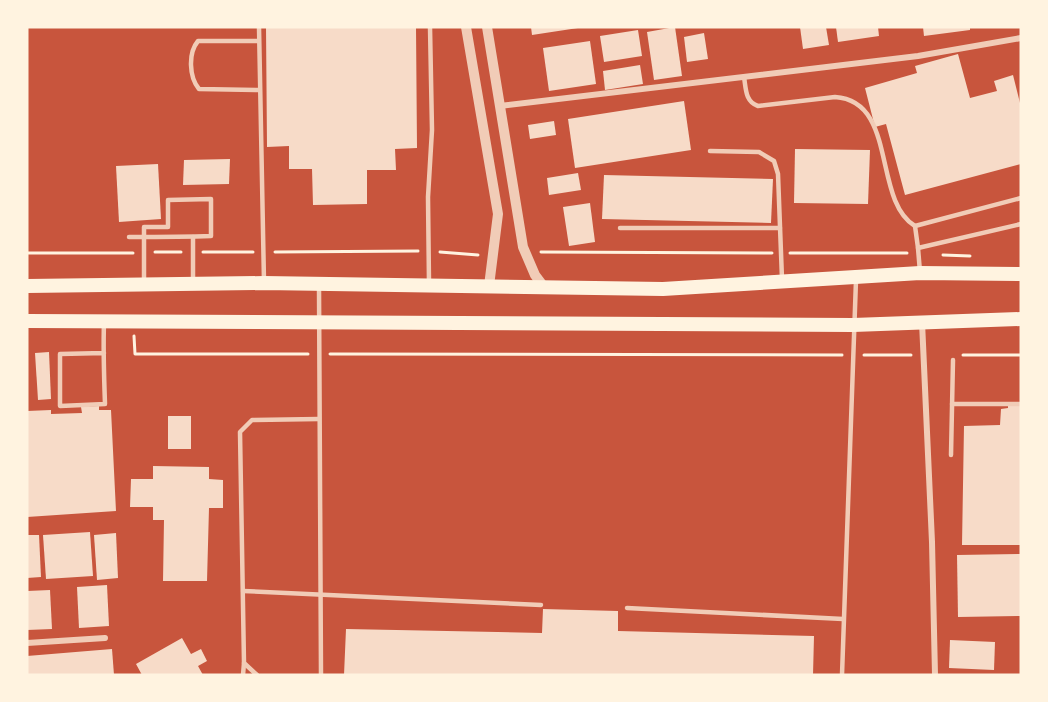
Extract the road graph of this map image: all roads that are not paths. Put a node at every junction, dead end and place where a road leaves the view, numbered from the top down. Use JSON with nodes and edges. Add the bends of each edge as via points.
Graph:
{"nodes":[{"id":1,"x":259,"y":27,"type":"edge"},
{"id":2,"x":430,"y":27,"type":"edge"},
{"id":3,"x":466,"y":27,"type":"edge"},
{"id":4,"x":487,"y":27,"type":"edge"},
{"id":5,"x":1021,"y":38,"type":"edge"},
{"id":6,"x":258,"y":41,"type":"junction"},
{"id":7,"x":744,"y":77,"type":"junction"},
{"id":8,"x":259,"y":90,"type":"junction"},
{"id":9,"x":500,"y":106,"type":"junction"},
{"id":10,"x":503,"y":132,"type":"junction"},
{"id":11,"x":484,"y":135,"type":"junction"},
{"id":12,"x":710,"y":151,"type":"dead end"},
{"id":13,"x":1021,"y":198,"type":"edge"},
{"id":14,"x":1021,"y":224,"type":"edge"},
{"id":15,"x":915,"y":226,"type":"junction"},
{"id":16,"x":620,"y":228,"type":"dead end"},
{"id":17,"x":780,"y":228,"type":"junction"},
{"id":18,"x":129,"y":237,"type":"dead end"},
{"id":19,"x":144,"y":237,"type":"junction"},
{"id":20,"x":193,"y":237,"type":"junction"},
{"id":21,"x":918,"y":251,"type":"junction"},
{"id":22,"x":920,"y":273,"type":"junction"},
{"id":23,"x":1021,"y":274,"type":"edge"},
{"id":24,"x":856,"y":277,"type":"junction"},
{"id":25,"x":782,"y":282,"type":"junction"},
{"id":26,"x":264,"y":283,"type":"junction"},
{"id":27,"x":193,"y":284,"type":"junction"},
{"id":28,"x":144,"y":285,"type":"junction"},
{"id":29,"x":319,"y":285,"type":"junction"},
{"id":30,"x":27,"y":286,"type":"edge"},
{"id":31,"x":429,"y":286,"type":"junction"},
{"id":32,"x":489,"y":286,"type":"junction"},
{"id":33,"x":544,"y":287,"type":"junction"},
{"id":34,"x":1021,"y":319,"type":"edge"},
{"id":35,"x":27,"y":321,"type":"edge"},
{"id":36,"x":104,"y":321,"type":"junction"},
{"id":37,"x":318,"y":321,"type":"junction"},
{"id":38,"x":922,"y":321,"type":"junction"},
{"id":39,"x":853,"y":325,"type":"junction"},
{"id":40,"x":104,"y":353,"type":"junction"},
{"id":41,"x":955,"y":357,"type":"road end"},
{"id":42,"x":952,"y":404,"type":"junction"},
{"id":43,"x":1021,"y":404,"type":"edge"},
{"id":44,"x":319,"y":419,"type":"junction"},
{"id":45,"x":951,"y":455,"type":"dead end"},
{"id":46,"x":243,"y":591,"type":"junction"},
{"id":47,"x":321,"y":594,"type":"junction"},
{"id":48,"x":541,"y":605,"type":"dead end"},
{"id":49,"x":627,"y":608,"type":"dead end"},
{"id":50,"x":843,"y":619,"type":"junction"},
{"id":51,"x":105,"y":638,"type":"dead end"},
{"id":52,"x":27,"y":643,"type":"edge"},
{"id":53,"x":244,"y":663,"type":"junction"},
{"id":54,"x":243,"y":675,"type":"edge"},
{"id":55,"x":257,"y":675,"type":"edge"},
{"id":56,"x":321,"y":675,"type":"edge"},
{"id":57,"x":842,"y":675,"type":"edge"},
{"id":58,"x":935,"y":675,"type":"edge"}],
"edges":[{"from":1,"to":6,"type":"lane"},
{"from":2,"to":31,"type":"lane"},
{"from":3,"to":11,"type":"street"},
{"from":4,"to":9,"type":"street"},
{"from":5,"to":7,"type":"street","via":[[918,56]]},
{"from":6,"to":8,"type":"lane"},
{"from":6,"to":8,"type":"lane","via":[[198,41],[191,71],[200,89]]},
{"from":7,"to":9,"type":"street"},
{"from":7,"to":15,"type":"lane","via":[[747,97],[758,106],[835,97],[860,105],[872,122],[902,214]]},
{"from":8,"to":26,"type":"lane"},
{"from":9,"to":10,"type":"street"},
{"from":10,"to":11,"type":"street"},
{"from":10,"to":33,"type":"street","via":[[526,253]]},
{"from":11,"to":32,"type":"street","via":[[498,214]]},
{"from":12,"to":17,"type":"lane","via":[[759,152],[774,161]]},
{"from":13,"to":15,"type":"lane"},
{"from":14,"to":21,"type":"lane"},
{"from":15,"to":21,"type":"lane"},
{"from":16,"to":17,"type":"lane"},
{"from":17,"to":25,"type":"lane"},
{"from":18,"to":19,"type":"lane"},
{"from":19,"to":20,"type":"lane"},
{"from":19,"to":20,"type":"lane","via":[[144,227],[168,227],[168,200],[211,199],[211,236]]},
{"from":19,"to":28,"type":"lane"},
{"from":20,"to":27,"type":"lane"},
{"from":21,"to":22,"type":"lane"},
{"from":22,"to":23,"type":"highway"},
{"from":22,"to":24,"type":"highway"},
{"from":24,"to":25,"type":"highway"},
{"from":24,"to":39,"type":"lane"},
{"from":25,"to":33,"type":"highway","via":[[663,289]]},
{"from":26,"to":27,"type":"highway"},
{"from":26,"to":29,"type":"highway"},
{"from":27,"to":28,"type":"highway"},
{"from":28,"to":30,"type":"highway"},
{"from":29,"to":31,"type":"highway"},
{"from":29,"to":37,"type":"lane"},
{"from":31,"to":32,"type":"highway"},
{"from":32,"to":33,"type":"highway"},
{"from":34,"to":38,"type":"highway"},
{"from":35,"to":36,"type":"highway"},
{"from":36,"to":37,"type":"highway"},
{"from":36,"to":40,"type":"lane"},
{"from":37,"to":39,"type":"highway"},
{"from":37,"to":44,"type":"lane"},
{"from":38,"to":39,"type":"highway"},
{"from":38,"to":58,"type":"street"},
{"from":39,"to":50,"type":"lane"},
{"from":40,"to":40,"type":"lane","via":[[105,405],[60,406],[60,354]]},
{"from":41,"to":42,"type":"lane"},
{"from":42,"to":43,"type":"lane"},
{"from":42,"to":45,"type":"lane"},
{"from":44,"to":46,"type":"lane","via":[[252,420],[240,432]]},
{"from":44,"to":47,"type":"lane"},
{"from":46,"to":47,"type":"lane"},
{"from":46,"to":53,"type":"lane"},
{"from":47,"to":48,"type":"lane"},
{"from":47,"to":56,"type":"lane"},
{"from":49,"to":50,"type":"lane"},
{"from":50,"to":57,"type":"lane"},
{"from":51,"to":52,"type":"street"},
{"from":53,"to":54,"type":"lane"},
{"from":53,"to":55,"type":"lane"}]}
